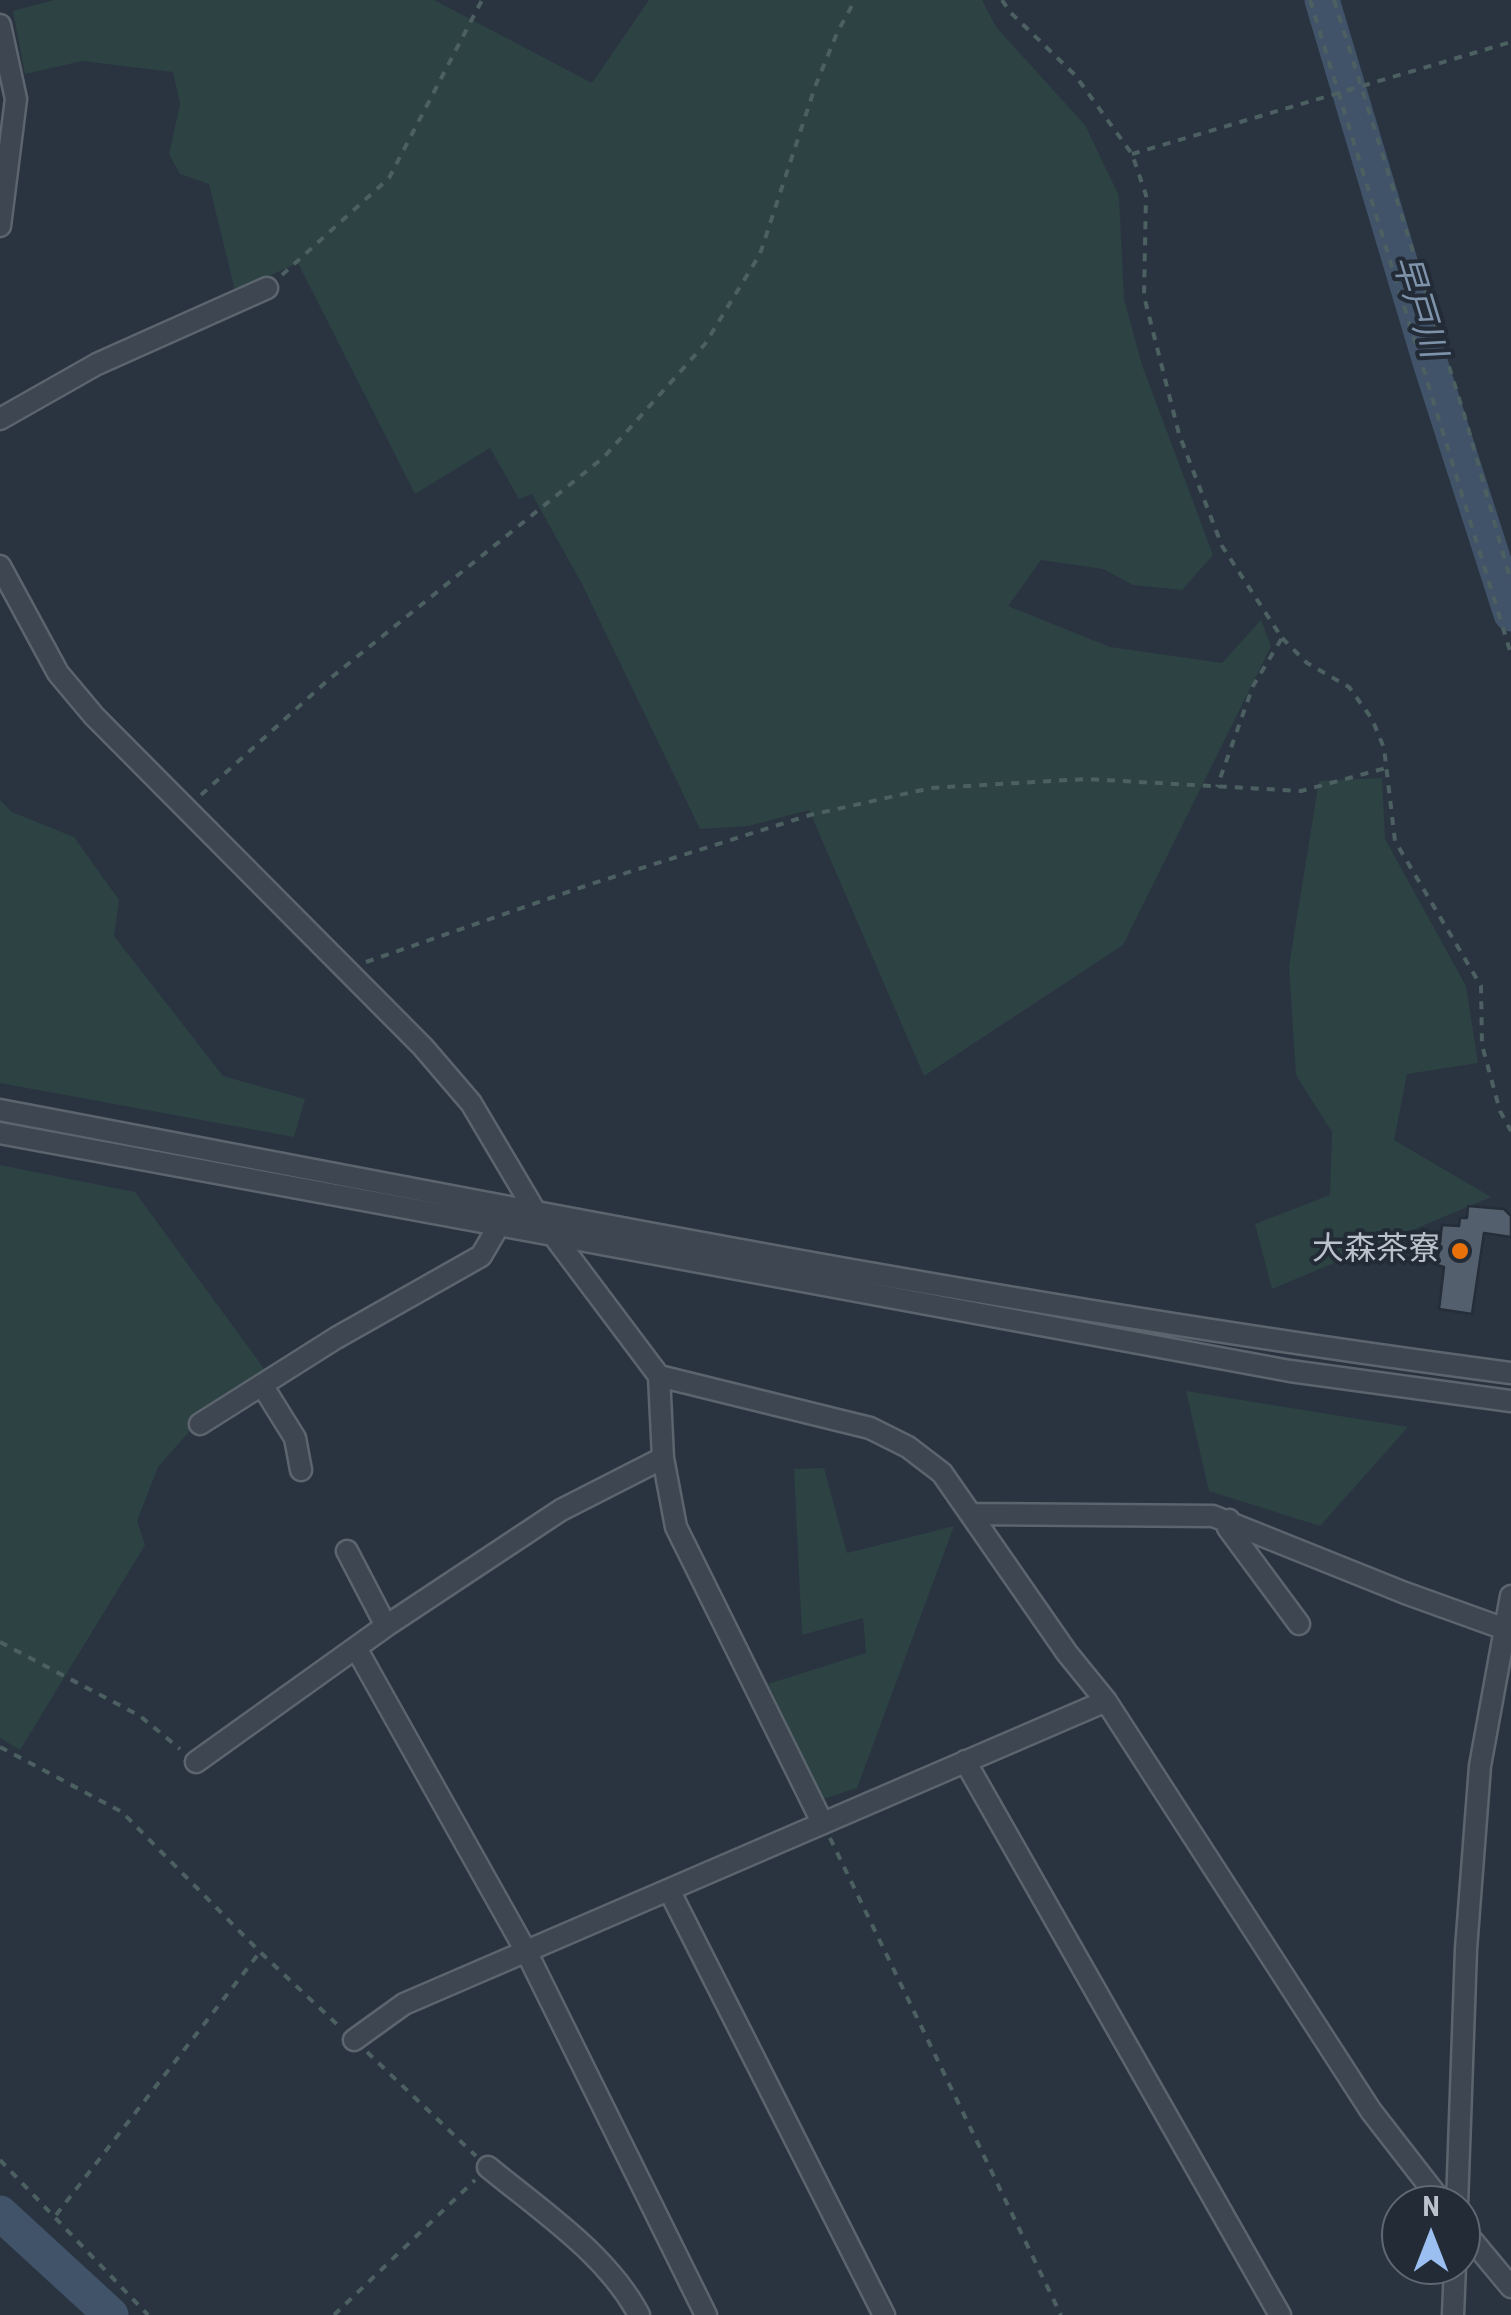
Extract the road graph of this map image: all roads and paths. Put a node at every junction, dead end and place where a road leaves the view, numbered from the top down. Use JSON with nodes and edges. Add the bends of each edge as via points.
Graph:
{"nodes":[{"id":1,"x":482,"y":0,"type":"edge"},
{"id":2,"x":855,"y":0,"type":"edge"},
{"id":3,"x":1002,"y":0,"type":"edge"},
{"id":4,"x":1310,"y":0,"type":"edge"},
{"id":5,"x":1334,"y":0,"type":"edge"},
{"id":6,"x":0,"y":24,"type":"edge"},
{"id":7,"x":1511,"y":42,"type":"edge"},
{"id":8,"x":1361,"y":88,"type":"junction"},
{"id":9,"x":1338,"y":94,"type":"junction"},
{"id":10,"x":1132,"y":154,"type":"junction"},
{"id":11,"x":0,"y":223,"type":"edge"},
{"id":12,"x":267,"y":288,"type":"joint"},
{"id":13,"x":0,"y":419,"type":"edge"},
{"id":14,"x":0,"y":566,"type":"edge"},
{"id":15,"x":1511,"y":582,"type":"edge"},
{"id":16,"x":1282,"y":638,"type":"junction"},
{"id":17,"x":1511,"y":654,"type":"edge"},
{"id":18,"x":1386,"y":768,"type":"junction"},
{"id":19,"x":1217,"y":788,"type":"junction"},
{"id":20,"x":186,"y":808,"type":"junction"},
{"id":21,"x":344,"y":969,"type":"junction"},
{"id":22,"x":0,"y":1110,"type":"edge"},
{"id":23,"x":1511,"y":1132,"type":"edge"},
{"id":24,"x":0,"y":1134,"type":"edge"},
{"id":25,"x":535,"y":1211,"type":"junction"},
{"id":26,"x":498,"y":1227,"type":"junction"},
{"id":27,"x":556,"y":1238,"type":"junction"},
{"id":28,"x":1511,"y":1374,"type":"edge"},
{"id":29,"x":659,"y":1376,"type":"junction"},
{"id":30,"x":262,"y":1385,"type":"junction"},
{"id":31,"x":1511,"y":1401,"type":"edge"},
{"id":32,"x":200,"y":1424,"type":"dead end"},
{"id":33,"x":663,"y":1458,"type":"junction"},
{"id":34,"x":300,"y":1470,"type":"dead end"},
{"id":35,"x":972,"y":1514,"type":"junction"},
{"id":36,"x":1229,"y":1520,"type":"junction"},
{"id":37,"x":346,"y":1551,"type":"dead end"},
{"id":38,"x":1511,"y":1596,"type":"edge"},
{"id":39,"x":1299,"y":1624,"type":"dead end"},
{"id":40,"x":386,"y":1626,"type":"junction"},
{"id":41,"x":1505,"y":1629,"type":"junction"},
{"id":42,"x":0,"y":1642,"type":"edge"},
{"id":43,"x":356,"y":1648,"type":"junction"},
{"id":44,"x":1106,"y":1702,"type":"junction"},
{"id":45,"x":0,"y":1747,"type":"edge"},
{"id":46,"x":964,"y":1761,"type":"junction"},
{"id":47,"x":196,"y":1762,"type":"joint"},
{"id":48,"x":822,"y":1822,"type":"junction"},
{"id":49,"x":669,"y":1890,"type":"junction"},
{"id":50,"x":260,"y":1952,"type":"junction"},
{"id":51,"x":527,"y":1953,"type":"junction"},
{"id":52,"x":354,"y":2040,"type":"junction"},
{"id":53,"x":0,"y":2160,"type":"edge"},
{"id":54,"x":488,"y":2167,"type":"junction"},
{"id":55,"x":1428,"y":2185,"type":"edge"},
{"id":56,"x":1458,"y":2185,"type":"edge"},
{"id":57,"x":56,"y":2216,"type":"junction"},
{"id":58,"x":1481,"y":2251,"type":"edge"},
{"id":59,"x":1454,"y":2285,"type":"edge"},
{"id":60,"x":1511,"y":2287,"type":"edge"},
{"id":61,"x":148,"y":2315,"type":"edge"},
{"id":62,"x":334,"y":2315,"type":"edge"},
{"id":63,"x":639,"y":2315,"type":"edge"},
{"id":64,"x":706,"y":2315,"type":"edge"},
{"id":65,"x":884,"y":2315,"type":"edge"},
{"id":66,"x":1061,"y":2315,"type":"edge"},
{"id":67,"x":1280,"y":2315,"type":"edge"},
{"id":68,"x":1453,"y":2315,"type":"edge"}],
"edges":[{"from":1,"to":12,"type":"path","via":[[389,178]]},
{"from":2,"to":20,"type":"path","via":[[815,87],[760,254],[705,344],[604,457],[326,681]]},
{"from":3,"to":10,"type":"path","via":[[1075,75]]},
{"from":4,"to":9,"type":"path"},
{"from":5,"to":8,"type":"path"},
{"from":6,"to":11,"type":"street","via":[[16,99]]},
{"from":7,"to":8,"type":"path"},
{"from":8,"to":9,"type":"path"},
{"from":8,"to":15,"type":"path"},
{"from":9,"to":10,"type":"path"},
{"from":9,"to":17,"type":"path"},
{"from":10,"to":16,"type":"path","via":[[1146,194],[1144,296],[1179,434],[1222,546]]},
{"from":12,"to":13,"type":"street","via":[[97,364]]},
{"from":14,"to":20,"type":"street","via":[[58,672]]},
{"from":16,"to":18,"type":"path","via":[[1307,663],[1349,687],[1372,718]]},
{"from":16,"to":19,"type":"path","via":[[1253,686]]},
{"from":18,"to":19,"type":"path","via":[[1301,791]]},
{"from":18,"to":23,"type":"path","via":[[1394,841],[1481,986],[1482,1045]]},
{"from":19,"to":21,"type":"path","via":[[1086,779],[931,788],[810,815]]},
{"from":20,"to":21,"type":"street"},
{"from":21,"to":25,"type":"street","via":[[471,1103]]},
{"from":22,"to":25,"type":"street"},
{"from":24,"to":26,"type":"street"},
{"from":25,"to":27,"type":"street"},
{"from":25,"to":28,"type":"street","via":[[1280,1343]]},
{"from":26,"to":27,"type":"street"},
{"from":26,"to":30,"type":"street","via":[[482,1256]]},
{"from":27,"to":29,"type":"street"},
{"from":27,"to":31,"type":"street","via":[[1290,1371]]},
{"from":29,"to":33,"type":"street"},
{"from":29,"to":35,"type":"street","via":[[870,1428],[942,1473]]},
{"from":30,"to":32,"type":"street"},
{"from":30,"to":34,"type":"street","via":[[295,1438]]},
{"from":33,"to":40,"type":"street","via":[[561,1510]]},
{"from":33,"to":48,"type":"street","via":[[676,1527]]},
{"from":35,"to":36,"type":"street"},
{"from":35,"to":44,"type":"street"},
{"from":36,"to":39,"type":"street","via":[[1228,1528]]},
{"from":36,"to":41,"type":"street"},
{"from":37,"to":40,"type":"street"},
{"from":38,"to":41,"type":"street"},
{"from":40,"to":43,"type":"street"},
{"from":41,"to":56,"type":"street","via":[[1480,1766]]},
{"from":42,"to":47,"type":"path","via":[[140,1716]]},
{"from":43,"to":47,"type":"street"},
{"from":43,"to":51,"type":"street"},
{"from":44,"to":46,"type":"street"},
{"from":44,"to":55,"type":"street","via":[[1371,2111]]},
{"from":45,"to":50,"type":"path","via":[[122,1812]]},
{"from":46,"to":48,"type":"street"},
{"from":46,"to":67,"type":"street"},
{"from":48,"to":49,"type":"street"},
{"from":48,"to":66,"type":"path"},
{"from":49,"to":51,"type":"street"},
{"from":49,"to":65,"type":"street"},
{"from":50,"to":52,"type":"path"},
{"from":50,"to":57,"type":"path"},
{"from":51,"to":52,"type":"street","via":[[404,2004]]},
{"from":51,"to":64,"type":"street"},
{"from":52,"to":54,"type":"path"},
{"from":53,"to":57,"type":"path"},
{"from":54,"to":62,"type":"path"},
{"from":54,"to":63,"type":"street","via":[[577,2241]]},
{"from":57,"to":61,"type":"path"},
{"from":58,"to":60,"type":"street"},
{"from":59,"to":68,"type":"street"}]}
